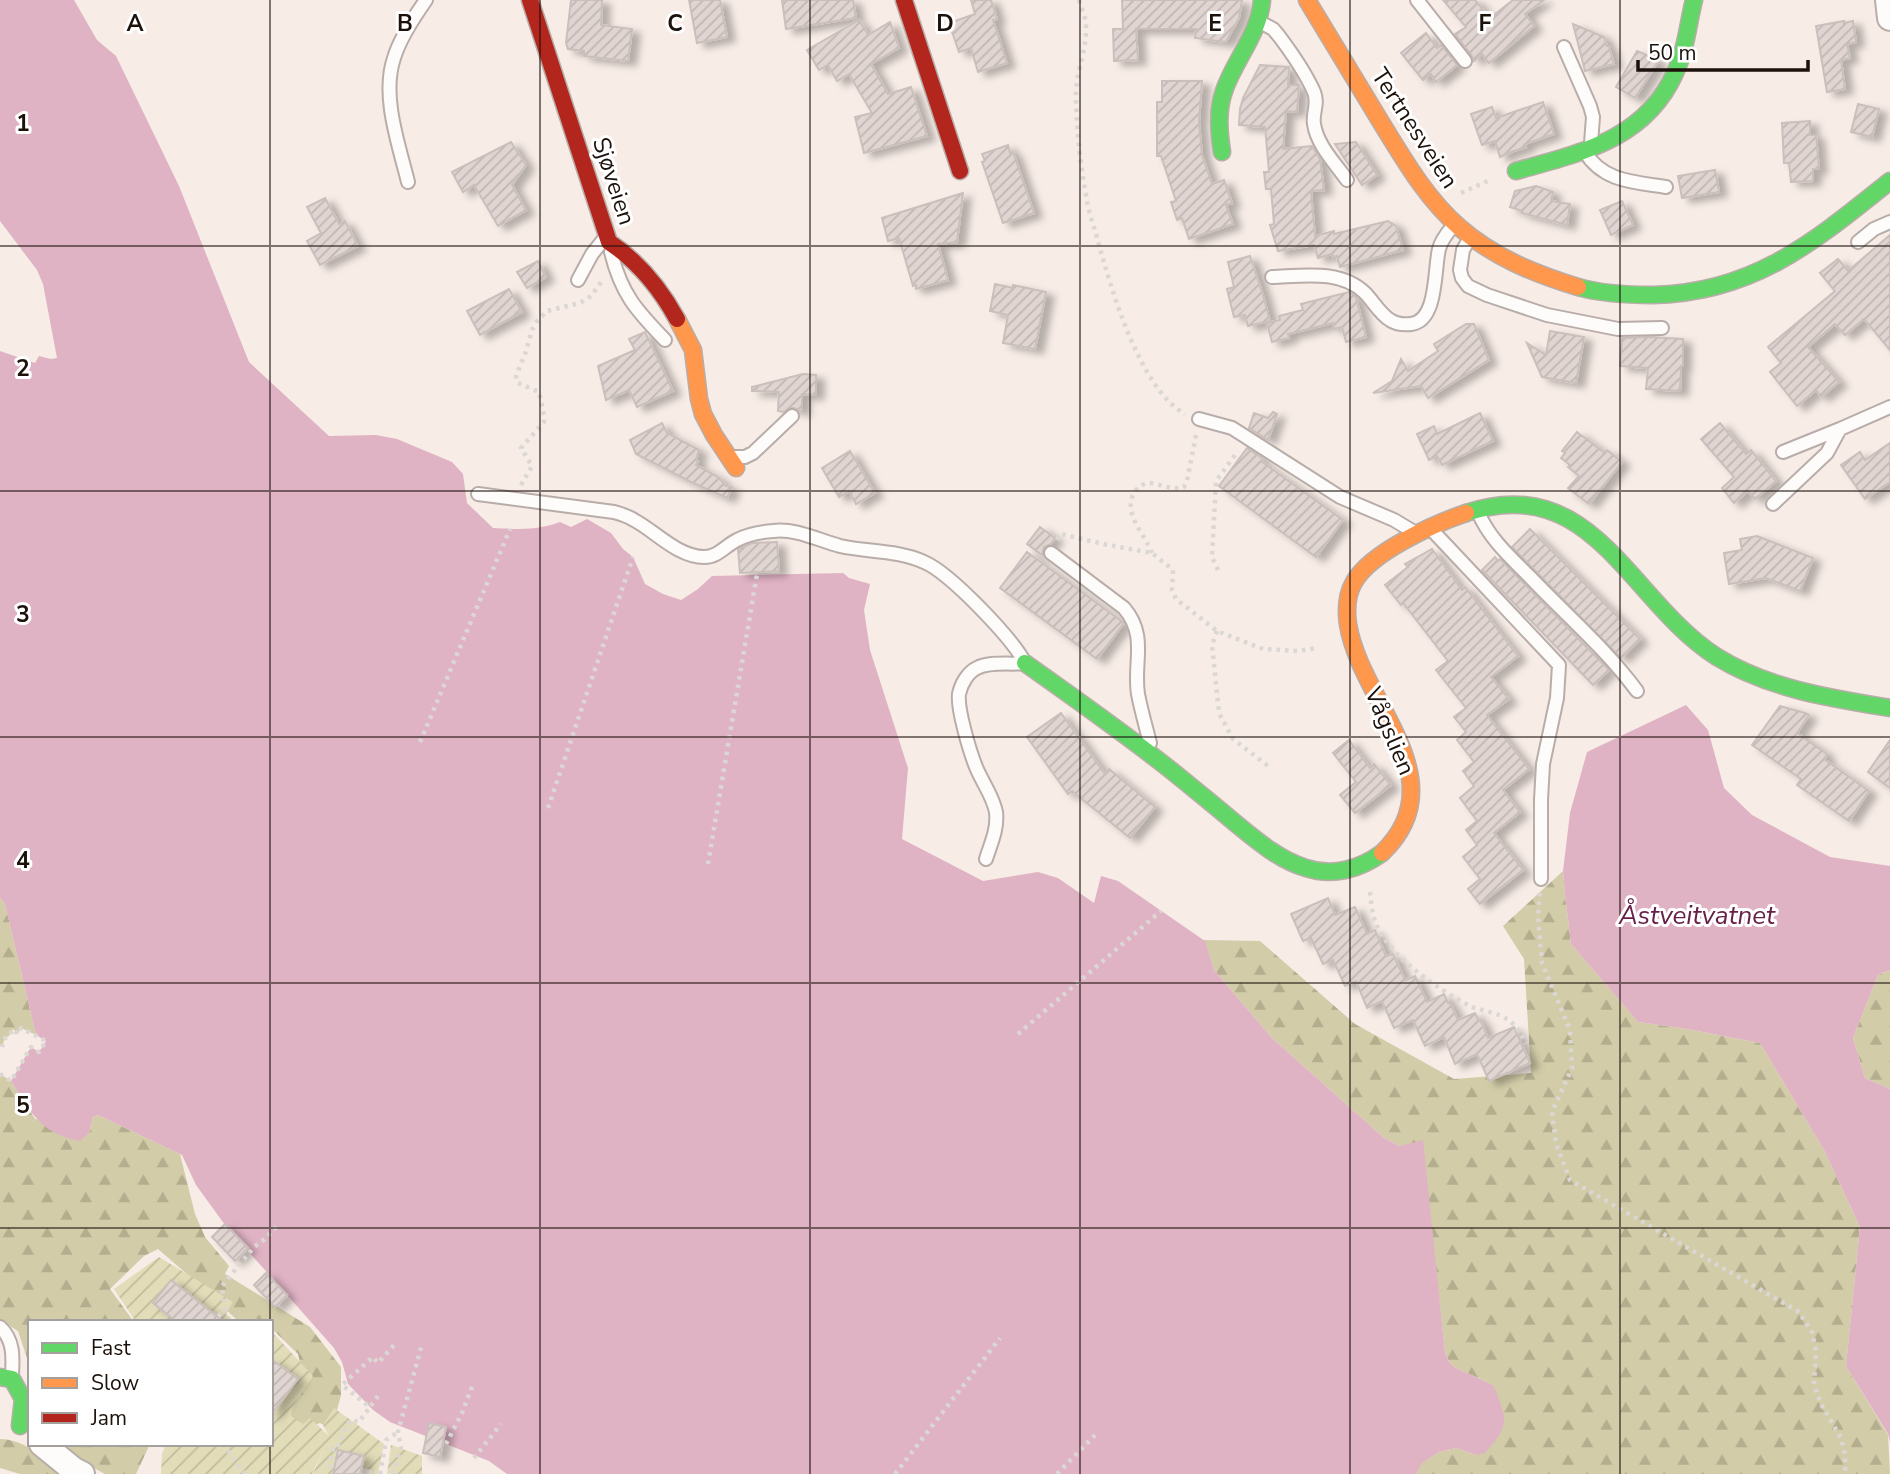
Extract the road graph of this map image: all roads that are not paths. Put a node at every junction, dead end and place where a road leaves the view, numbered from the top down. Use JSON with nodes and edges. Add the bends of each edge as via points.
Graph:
{"nodes":[{"id":1,"x":426,"y":0,"type":"edge"},
{"id":2,"x":530,"y":0,"type":"edge"},
{"id":3,"x":905,"y":0,"type":"edge"},
{"id":4,"x":1262,"y":0,"type":"edge"},
{"id":5,"x":1307,"y":0,"type":"edge"},
{"id":6,"x":1418,"y":0,"type":"edge"},
{"id":7,"x":1694,"y":0,"type":"edge"},
{"id":8,"x":1888,"y":0,"type":"edge"},
{"id":9,"x":1890,"y":18,"type":"edge"},
{"id":10,"x":1259,"y":22,"type":"junction"},
{"id":11,"x":1564,"y":47,"type":"dead end"},
{"id":12,"x":1465,"y":61,"type":"dead end"},
{"id":13,"x":1587,"y":151,"type":"junction"},
{"id":14,"x":1222,"y":152,"type":"dead end"},
{"id":15,"x":960,"y":171,"type":"dead end"},
{"id":16,"x":1516,"y":171,"type":"road end"},
{"id":17,"x":1347,"y":180,"type":"dead end"},
{"id":18,"x":1890,"y":181,"type":"edge"},
{"id":19,"x":408,"y":182,"type":"dead end"},
{"id":20,"x":1666,"y":187,"type":"dead end"},
{"id":21,"x":1890,"y":222,"type":"edge"},
{"id":22,"x":1455,"y":223,"type":"junction"},
{"id":23,"x":1471,"y":236,"type":"junction"},
{"id":24,"x":608,"y":238,"type":"junction"},
{"id":25,"x":1857,"y":242,"type":"dead end"},
{"id":26,"x":641,"y":266,"type":"junction"},
{"id":27,"x":1272,"y":277,"type":"dead end"},
{"id":28,"x":578,"y":280,"type":"dead end"},
{"id":29,"x":623,"y":288,"type":"junction"},
{"id":30,"x":1662,"y":328,"type":"dead end"},
{"id":31,"x":665,"y":341,"type":"dead end"},
{"id":32,"x":1890,"y":407,"type":"edge"},
{"id":33,"x":792,"y":416,"type":"dead end"},
{"id":34,"x":1198,"y":423,"type":"road end"},
{"id":35,"x":1840,"y":429,"type":"junction"},
{"id":36,"x":1783,"y":452,"type":"dead end"},
{"id":37,"x":732,"y":462,"type":"joint"},
{"id":38,"x":478,"y":494,"type":"dead end"},
{"id":39,"x":1773,"y":505,"type":"dead end"},
{"id":40,"x":1477,"y":509,"type":"junction"},
{"id":41,"x":1423,"y":531,"type":"junction"},
{"id":42,"x":1051,"y":553,"type":"dead end"},
{"id":43,"x":1025,"y":663,"type":"junction"},
{"id":44,"x":1637,"y":691,"type":"dead end"},
{"id":45,"x":1890,"y":708,"type":"edge"},
{"id":46,"x":1154,"y":757,"type":"junction"},
{"id":47,"x":986,"y":859,"type":"dead end"},
{"id":48,"x":1541,"y":879,"type":"road end"},
{"id":49,"x":0,"y":1327,"type":"edge"},
{"id":50,"x":6,"y":1378,"type":"edge"},
{"id":51,"x":17,"y":1429,"type":"edge"},
{"id":52,"x":44,"y":1446,"type":"edge"},
{"id":53,"x":76,"y":1473,"type":"edge"}],
"edges":[{"from":1,"to":19,"type":"lane","via":[[402,39],[390,73],[392,118]]},
{"from":2,"to":24,"type":"street","name":"Sjøveien"},
{"from":3,"to":15,"type":"street"},
{"from":4,"to":10,"type":"street"},
{"from":5,"to":22,"type":"street","name":"Tertnesveien","via":[[1411,171]]},
{"from":6,"to":12,"type":"lane"},
{"from":7,"to":13,"type":"street","via":[[1676,71],[1657,106],[1616,139]]},
{"from":8,"to":9,"type":"street"},
{"from":10,"to":14,"type":"street","via":[[1223,92]]},
{"from":10,"to":17,"type":"lane","via":[[1279,36],[1314,91],[1316,134]]},
{"from":11,"to":13,"type":"lane","via":[[1590,106],[1593,126]]},
{"from":13,"to":16,"type":"street"},
{"from":13,"to":20,"type":"lane","via":[[1591,163],[1608,175]]},
{"from":18,"to":23,"type":"street","name":"Tertnesveien","via":[[1828,231],[1780,261],[1741,279],[1683,294],[1622,295],[1560,282],[1509,262]]},
{"from":21,"to":25,"type":"lane"},
{"from":22,"to":23,"type":"street","name":"Tertnesveien"},
{"from":22,"to":27,"type":"lane","via":[[1439,248],[1430,307],[1416,324],[1388,319],[1366,293],[1340,278]]},
{"from":23,"to":30,"type":"lane","via":[[1460,270],[1468,286],[1547,315],[1618,329]]},
{"from":24,"to":26,"type":"street","name":"Sjøveien"},
{"from":24,"to":28,"type":"lane","via":[[592,254]]},
{"from":24,"to":29,"type":"lane"},
{"from":26,"to":29,"type":"lane","via":[[637,281]]},
{"from":26,"to":37,"type":"street","name":"Sjøveien","via":[[692,346],[703,414]]},
{"from":29,"to":31,"type":"lane"},
{"from":32,"to":35,"type":"lane"},
{"from":33,"to":37,"type":"lane","via":[[752,453]]},
{"from":34,"to":41,"type":"lane","via":[[1232,428],[1340,497]]},
{"from":35,"to":36,"type":"lane"},
{"from":35,"to":39,"type":"lane","via":[[1827,453]]},
{"from":38,"to":43,"type":"lane","via":[[614,512],[682,551],[703,557],[717,555],[746,536],[775,530],[907,556],[941,572],[1019,651]]},
{"from":40,"to":41,"type":"street","name":"Vågslien"},
{"from":40,"to":44,"type":"lane","via":[[1485,528],[1504,551]]},
{"from":40,"to":45,"type":"street","name":"Vågslien","via":[[1515,504],[1560,513],[1597,541],[1689,635],[1736,668],[1777,684]]},
{"from":41,"to":46,"type":"street","name":"Vågslien","via":[[1364,570],[1348,599],[1350,635],[1412,776],[1413,794],[1405,824],[1374,860],[1327,872],[1293,863]]},
{"from":41,"to":48,"type":"lane","via":[[1559,665],[1543,764]]},
{"from":42,"to":46,"type":"lane","via":[[1132,619],[1139,644],[1138,692]]},
{"from":43,"to":46,"type":"street","name":"Vågslien"},
{"from":43,"to":47,"type":"lane","via":[[979,667],[970,672],[959,692],[976,766],[996,811],[997,827]]},
{"from":49,"to":50,"type":"lane","via":[[13,1352]]},
{"from":50,"to":51,"type":"street","via":[[23,1399]]},
{"from":52,"to":53,"type":"street"}]}
